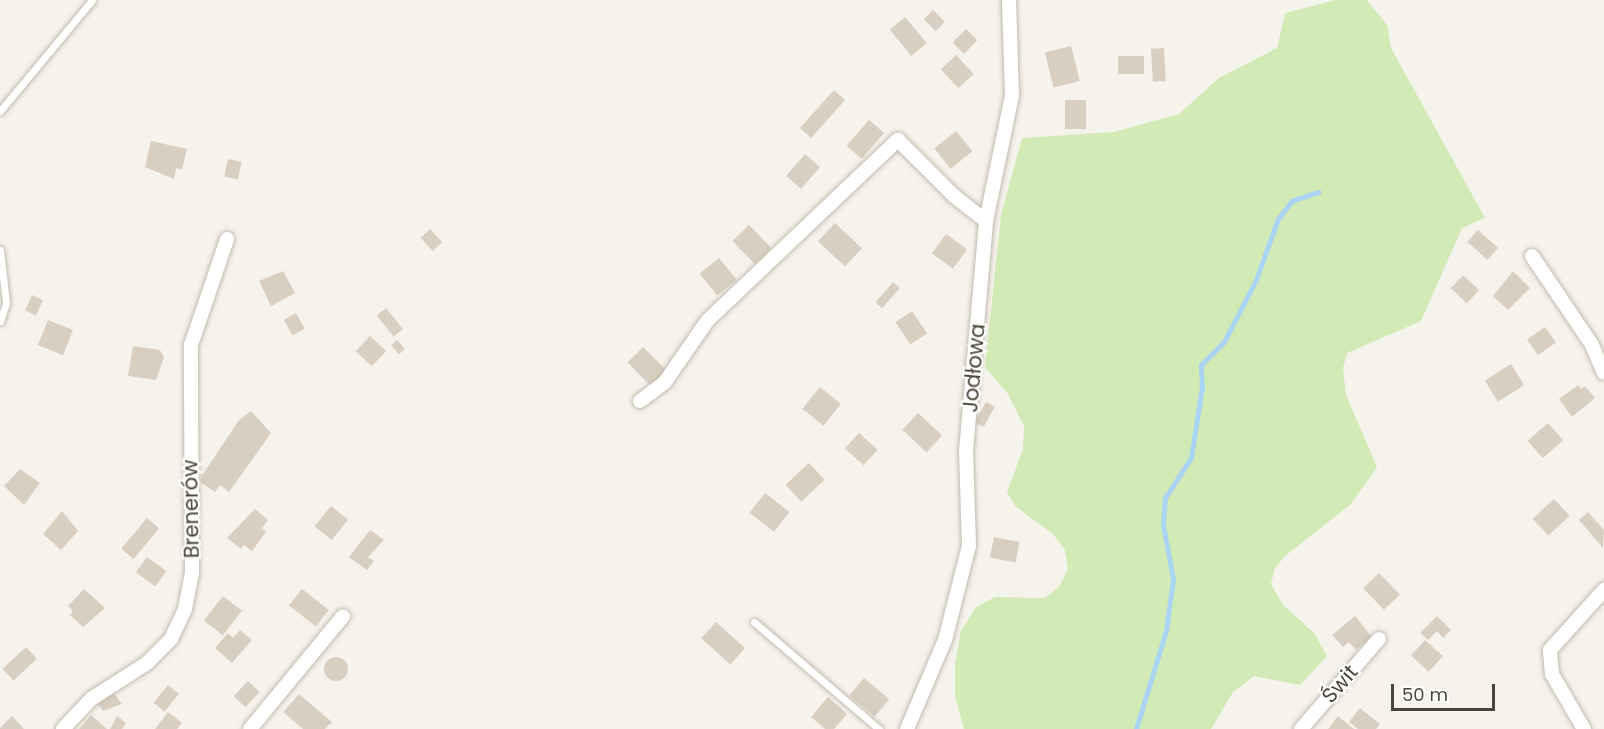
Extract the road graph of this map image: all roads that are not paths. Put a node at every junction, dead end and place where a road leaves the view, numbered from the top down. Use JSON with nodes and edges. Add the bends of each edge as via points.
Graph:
{"nodes":[{"id":1,"x":92,"y":0,"type":"edge"},
{"id":2,"x":1009,"y":0,"type":"edge"},
{"id":3,"x":0,"y":111,"type":"edge"},
{"id":4,"x":986,"y":221,"type":"junction"},
{"id":5,"x":227,"y":239,"type":"dead end"},
{"id":6,"x":0,"y":250,"type":"edge"},
{"id":7,"x":1532,"y":256,"type":"dead end"},
{"id":8,"x":0,"y":321,"type":"edge"},
{"id":9,"x":1604,"y":373,"type":"edge"},
{"id":10,"x":640,"y":401,"type":"dead end"},
{"id":11,"x":1604,"y":590,"type":"edge"},
{"id":12,"x":342,"y":616,"type":"dead end"},
{"id":13,"x":754,"y":622,"type":"dead end"},
{"id":14,"x":1379,"y":639,"type":"dead end"},
{"id":15,"x":63,"y":729,"type":"edge"},
{"id":16,"x":250,"y":729,"type":"edge"},
{"id":17,"x":879,"y":729,"type":"edge"},
{"id":18,"x":907,"y":729,"type":"edge"},
{"id":19,"x":1301,"y":729,"type":"edge"},
{"id":20,"x":1584,"y":729,"type":"edge"}],
"edges":[{"from":1,"to":3,"type":"lane"},
{"from":2,"to":4,"type":"street","name":"Jodłowa","via":[[1012,96]]},
{"from":4,"to":10,"type":"street","via":[[898,140],[708,320],[660,388]]},
{"from":4,"to":18,"type":"street","name":"Jodłowa","via":[[966,451],[969,546],[945,640]]},
{"from":5,"to":15,"type":"street","name":"Brenerów","via":[[190,345],[192,573],[185,609],[171,639],[155,655],[91,699]]},
{"from":6,"to":8,"type":"lane","via":[[6,303]]},
{"from":7,"to":9,"type":"street","via":[[1592,345]]},
{"from":11,"to":20,"type":"street","via":[[1550,650],[1552,674]]},
{"from":12,"to":16,"type":"street"},
{"from":13,"to":17,"type":"lane"},
{"from":14,"to":19,"type":"street","name":"Świt"}]}
